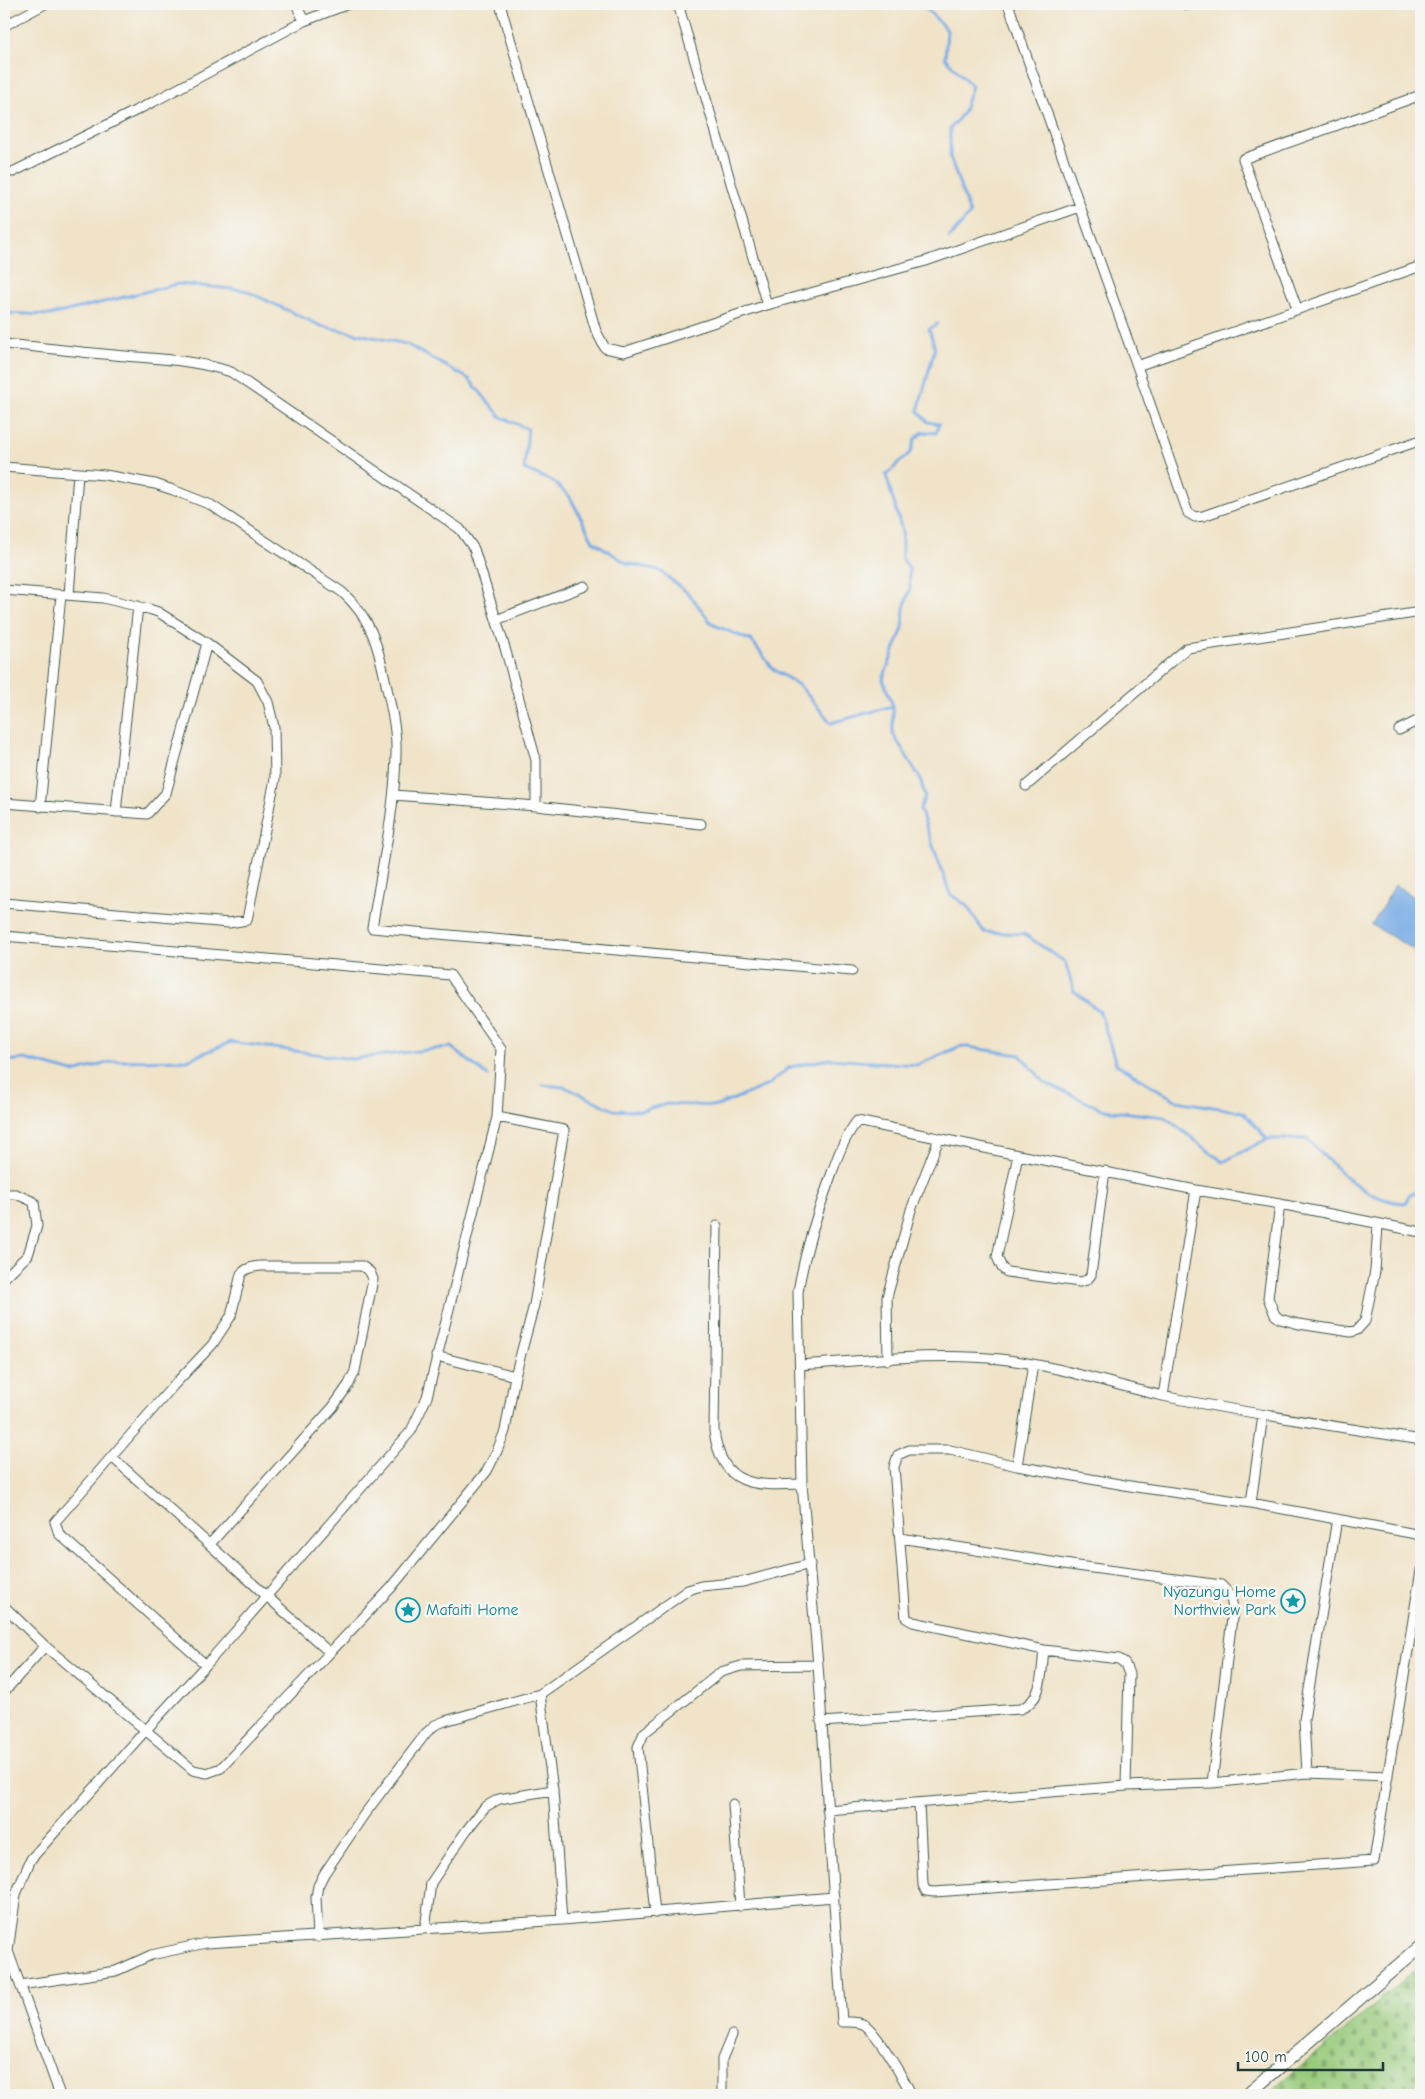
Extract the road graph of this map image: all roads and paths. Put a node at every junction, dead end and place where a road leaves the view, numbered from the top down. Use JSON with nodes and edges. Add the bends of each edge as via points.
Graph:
{"nodes":[{"id":1,"x":45,"y":4,"type":"edge"},
{"id":2,"x":296,"y":4,"type":"edge"},
{"id":3,"x":348,"y":4,"type":"edge"},
{"id":4,"x":500,"y":4,"type":"edge"},
{"id":5,"x":678,"y":4,"type":"edge"},
{"id":6,"x":1008,"y":4,"type":"edge"},
{"id":7,"x":1186,"y":4,"type":"edge"},
{"id":8,"x":1192,"y":4,"type":"edge"},
{"id":9,"x":304,"y":21,"type":"junction"},
{"id":10,"x":4,"y":26,"type":"edge"},
{"id":11,"x":1421,"y":95,"type":"edge"},
{"id":12,"x":13,"y":172,"type":"dead end"},
{"id":13,"x":1080,"y":207,"type":"junction"},
{"id":14,"x":1421,"y":266,"type":"edge"},
{"id":15,"x":767,"y":305,"type":"junction"},
{"id":16,"x":1297,"y":308,"type":"junction"},
{"id":17,"x":4,"y":344,"type":"edge"},
{"id":18,"x":1137,"y":366,"type":"junction"},
{"id":19,"x":1421,"y":440,"type":"edge"},
{"id":20,"x":4,"y":467,"type":"edge"},
{"id":21,"x":78,"y":473,"type":"junction"},
{"id":22,"x":585,"y":586,"type":"dead end"},
{"id":23,"x":4,"y":590,"type":"edge"},
{"id":24,"x":65,"y":595,"type":"junction"},
{"id":25,"x":138,"y":606,"type":"junction"},
{"id":26,"x":1421,"y":612,"type":"edge"},
{"id":27,"x":496,"y":620,"type":"junction"},
{"id":28,"x":207,"y":643,"type":"junction"},
{"id":29,"x":1421,"y":719,"type":"edge"},
{"id":30,"x":1400,"y":730,"type":"dead end"},
{"id":31,"x":1026,"y":786,"type":"dead end"},
{"id":32,"x":394,"y":795,"type":"junction"},
{"id":33,"x":4,"y":803,"type":"edge"},
{"id":34,"x":536,"y":806,"type":"junction"},
{"id":35,"x":40,"y":807,"type":"junction"},
{"id":36,"x":116,"y":812,"type":"junction"},
{"id":37,"x":701,"y":824,"type":"dead end"},
{"id":38,"x":4,"y":903,"type":"edge"},
{"id":39,"x":4,"y":936,"type":"edge"},
{"id":40,"x":852,"y":971,"type":"dead end"},
{"id":41,"x":497,"y":1118,"type":"junction"},
{"id":42,"x":939,"y":1139,"type":"junction"},
{"id":43,"x":1018,"y":1155,"type":"junction"},
{"id":44,"x":1105,"y":1171,"type":"junction"},
{"id":45,"x":1196,"y":1190,"type":"junction"},
{"id":46,"x":4,"y":1194,"type":"edge"},
{"id":47,"x":1280,"y":1204,"type":"junction"},
{"id":48,"x":1378,"y":1224,"type":"junction"},
{"id":49,"x":717,"y":1226,"type":"dead end"},
{"id":50,"x":1421,"y":1232,"type":"edge"},
{"id":51,"x":4,"y":1278,"type":"edge"},
{"id":52,"x":436,"y":1356,"type":"junction"},
{"id":53,"x":888,"y":1360,"type":"junction"},
{"id":54,"x":1033,"y":1364,"type":"junction"},
{"id":55,"x":800,"y":1365,"type":"junction"},
{"id":56,"x":515,"y":1376,"type":"junction"},
{"id":57,"x":1163,"y":1396,"type":"junction"},
{"id":58,"x":1263,"y":1415,"type":"junction"},
{"id":59,"x":1421,"y":1440,"type":"edge"},
{"id":60,"x":113,"y":1458,"type":"junction"},
{"id":61,"x":1017,"y":1466,"type":"junction"},
{"id":62,"x":802,"y":1484,"type":"junction"},
{"id":63,"x":1251,"y":1502,"type":"junction"},
{"id":64,"x":1337,"y":1519,"type":"junction"},
{"id":65,"x":1421,"y":1535,"type":"edge"},
{"id":66,"x":900,"y":1538,"type":"junction"},
{"id":67,"x":210,"y":1544,"type":"junction"},
{"id":68,"x":810,"y":1564,"type":"junction"},
{"id":69,"x":1421,"y":1570,"type":"edge"},
{"id":70,"x":266,"y":1596,"type":"junction"},
{"id":71,"x":4,"y":1606,"type":"edge"},
{"id":72,"x":45,"y":1646,"type":"junction"},
{"id":73,"x":1044,"y":1650,"type":"junction"},
{"id":74,"x":329,"y":1652,"type":"junction"},
{"id":75,"x":206,"y":1665,"type":"junction"},
{"id":76,"x":818,"y":1665,"type":"junction"},
{"id":77,"x":4,"y":1692,"type":"edge"},
{"id":78,"x":540,"y":1694,"type":"junction"},
{"id":79,"x":821,"y":1722,"type":"junction"},
{"id":80,"x":145,"y":1731,"type":"junction"},
{"id":81,"x":1307,"y":1773,"type":"junction"},
{"id":82,"x":1388,"y":1776,"type":"junction"},
{"id":83,"x":1212,"y":1783,"type":"junction"},
{"id":84,"x":1126,"y":1786,"type":"junction"},
{"id":85,"x":553,"y":1790,"type":"junction"},
{"id":86,"x":919,"y":1803,"type":"junction"},
{"id":87,"x":733,"y":1804,"type":"dead end"},
{"id":88,"x":827,"y":1810,"type":"junction"},
{"id":89,"x":834,"y":1897,"type":"junction"},
{"id":90,"x":740,"y":1906,"type":"junction"},
{"id":91,"x":654,"y":1912,"type":"junction"},
{"id":92,"x":562,"y":1920,"type":"junction"},
{"id":93,"x":425,"y":1929,"type":"junction"},
{"id":94,"x":318,"y":1937,"type":"junction"},
{"id":95,"x":1421,"y":1946,"type":"edge"},
{"id":96,"x":6,"y":1950,"type":"edge"},
{"id":97,"x":20,"y":1984,"type":"junction"},
{"id":98,"x":732,"y":2035,"type":"dead end"},
{"id":99,"x":60,"y":2095,"type":"edge"},
{"id":100,"x":722,"y":2095,"type":"edge"},
{"id":101,"x":912,"y":2095,"type":"edge"},
{"id":102,"x":1247,"y":2095,"type":"edge"}],
"edges":[{"from":1,"to":10,"type":"street"},
{"from":2,"to":9,"type":"street"},
{"from":3,"to":9,"type":"street"},
{"from":4,"to":15,"type":"street","via":[[596,331],[605,348],[624,352]]},
{"from":5,"to":15,"type":"street"},
{"from":6,"to":13,"type":"street"},
{"from":7,"to":8,"type":"street"},
{"from":9,"to":12,"type":"street"},
{"from":11,"to":16,"type":"street","via":[[1243,159]]},
{"from":13,"to":15,"type":"street","via":[[926,261]]},
{"from":13,"to":18,"type":"street"},
{"from":14,"to":16,"type":"street"},
{"from":16,"to":18,"type":"street"},
{"from":17,"to":27,"type":"street","via":[[156,357],[207,364],[230,372],[460,529],[474,549]]},
{"from":18,"to":19,"type":"street","via":[[1188,513],[1195,517]]},
{"from":20,"to":21,"type":"street"},
{"from":21,"to":24,"type":"street"},
{"from":21,"to":32,"type":"street","via":[[155,484],[212,504],[342,592],[357,606],[369,625],[379,653],[393,716],[397,752]]},
{"from":22,"to":27,"type":"street"},
{"from":23,"to":24,"type":"street"},
{"from":24,"to":25,"type":"street","via":[[103,598]]},
{"from":24,"to":35,"type":"street"},
{"from":25,"to":28,"type":"street","via":[[158,612]]},
{"from":25,"to":36,"type":"street"},
{"from":26,"to":31,"type":"street","via":[[1187,648]]},
{"from":27,"to":34,"type":"street","via":[[536,760]]},
{"from":28,"to":36,"type":"street","via":[[166,793],[146,814]]},
{"from":28,"to":38,"type":"street","via":[[257,682],[268,702],[274,727],[275,779],[247,920],[229,923]]},
{"from":29,"to":30,"type":"street"},
{"from":32,"to":34,"type":"street"},
{"from":32,"to":40,"type":"street","via":[[372,928]]},
{"from":33,"to":35,"type":"street"},
{"from":34,"to":37,"type":"street"},
{"from":35,"to":36,"type":"street"},
{"from":39,"to":41,"type":"street","via":[[450,976],[501,1049]]},
{"from":41,"to":52,"type":"street"},
{"from":41,"to":56,"type":"street","via":[[564,1130],[534,1305]]},
{"from":42,"to":43,"type":"street"},
{"from":42,"to":53,"type":"street","via":[[911,1210],[887,1296]]},
{"from":42,"to":55,"type":"street","via":[[856,1121],[844,1139],[815,1220],[801,1273],[798,1292]]},
{"from":43,"to":44,"type":"street"},
{"from":43,"to":44,"type":"street","via":[[997,1257],[1007,1272],[1080,1282],[1087,1280],[1091,1275]]},
{"from":44,"to":45,"type":"street"},
{"from":45,"to":47,"type":"street"},
{"from":45,"to":57,"type":"street"},
{"from":46,"to":51,"type":"street","via":[[16,1194],[34,1202],[37,1226],[28,1255]]},
{"from":47,"to":48,"type":"street"},
{"from":47,"to":48,"type":"street","via":[[1268,1298],[1274,1315],[1299,1324],[1351,1332],[1361,1327],[1375,1271]]},
{"from":48,"to":50,"type":"street"},
{"from":49,"to":62,"type":"street","via":[[714,1431],[720,1458],[734,1475],[755,1484]]},
{"from":52,"to":56,"type":"street"},
{"from":52,"to":70,"type":"street","via":[[427,1397],[411,1431]]},
{"from":53,"to":54,"type":"street","via":[[965,1356]]},
{"from":53,"to":55,"type":"street"},
{"from":54,"to":57,"type":"street"},
{"from":54,"to":61,"type":"street"},
{"from":55,"to":62,"type":"street"},
{"from":56,"to":74,"type":"street","via":[[504,1431],[487,1470],[391,1588]]},
{"from":57,"to":58,"type":"street"},
{"from":58,"to":59,"type":"street"},
{"from":58,"to":63,"type":"street"},
{"from":60,"to":67,"type":"street"},
{"from":60,"to":67,"type":"street","via":[[212,1345],[230,1316],[241,1274],[247,1268],[359,1265],[370,1272],[373,1280],[355,1371],[349,1384],[333,1407]]},
{"from":60,"to":75,"type":"street","via":[[55,1522],[57,1531]]},
{"from":61,"to":63,"type":"street","via":[[1136,1487]]},
{"from":61,"to":66,"type":"street","via":[[950,1450],[901,1452],[894,1467]]},
{"from":62,"to":68,"type":"street"},
{"from":63,"to":64,"type":"street"},
{"from":64,"to":65,"type":"street"},
{"from":64,"to":81,"type":"street","via":[[1304,1720]]},
{"from":66,"to":73,"type":"street","via":[[904,1614],[908,1621]]},
{"from":66,"to":83,"type":"street","via":[[1222,1585],[1229,1592],[1233,1610]]},
{"from":67,"to":70,"type":"street"},
{"from":68,"to":76,"type":"street"},
{"from":68,"to":78,"type":"street","via":[[743,1582],[688,1590]]},
{"from":69,"to":82,"type":"street"},
{"from":70,"to":74,"type":"street"},
{"from":70,"to":75,"type":"street"},
{"from":71,"to":72,"type":"street"},
{"from":72,"to":77,"type":"street"},
{"from":72,"to":80,"type":"street"},
{"from":73,"to":79,"type":"street","via":[[1038,1694],[1029,1706],[1020,1709]]},
{"from":73,"to":84,"type":"street","via":[[1119,1660],[1125,1664],[1129,1674]]},
{"from":74,"to":80,"type":"street","via":[[221,1768],[207,1773],[193,1770]]},
{"from":75,"to":80,"type":"street"},
{"from":76,"to":79,"type":"street"},
{"from":76,"to":91,"type":"street","via":[[741,1666],[721,1672],[644,1733],[638,1747]]},
{"from":78,"to":85,"type":"street"},
{"from":78,"to":94,"type":"street","via":[[445,1721],[426,1734],[363,1816],[324,1874],[316,1897]]},
{"from":79,"to":88,"type":"street"},
{"from":80,"to":96,"type":"street","via":[[32,1859],[16,1894]]},
{"from":81,"to":82,"type":"street"},
{"from":81,"to":83,"type":"street"},
{"from":82,"to":86,"type":"street","via":[[1374,1861],[934,1892],[926,1891],[923,1885]]},
{"from":83,"to":84,"type":"street"},
{"from":84,"to":86,"type":"street"},
{"from":85,"to":92,"type":"street"},
{"from":85,"to":93,"type":"street","via":[[499,1799],[485,1807],[431,1883]]},
{"from":86,"to":88,"type":"street"},
{"from":87,"to":90,"type":"street"},
{"from":88,"to":89,"type":"street"},
{"from":89,"to":90,"type":"street"},
{"from":89,"to":101,"type":"street","via":[[842,2022],[860,2023],[869,2028]]},
{"from":90,"to":91,"type":"street"},
{"from":91,"to":92,"type":"street"},
{"from":92,"to":93,"type":"street"},
{"from":93,"to":94,"type":"street"},
{"from":94,"to":97,"type":"street","via":[[206,1943],[151,1955],[116,1972]]},
{"from":95,"to":102,"type":"street"},
{"from":96,"to":97,"type":"street"},
{"from":97,"to":99,"type":"street"},
{"from":98,"to":100,"type":"street","via":[[722,2059]]}]}
